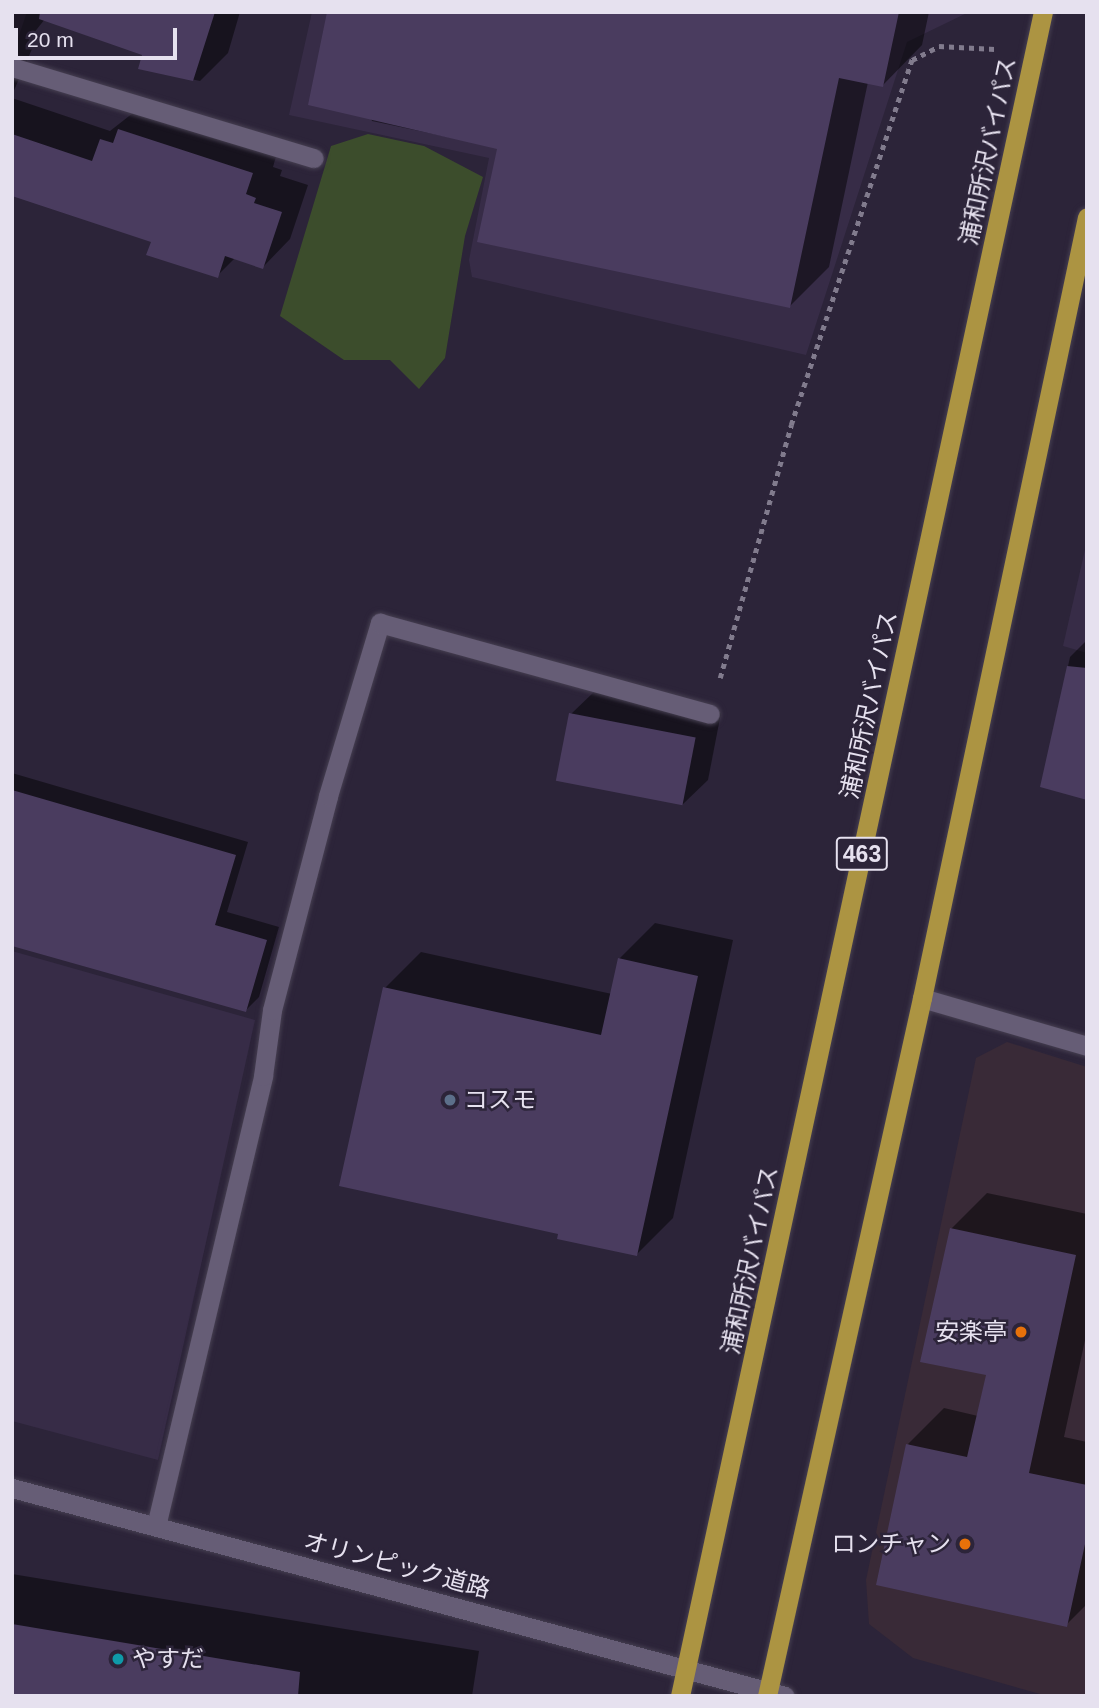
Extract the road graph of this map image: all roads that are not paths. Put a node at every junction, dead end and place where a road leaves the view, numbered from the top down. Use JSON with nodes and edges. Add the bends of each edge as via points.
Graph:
{"nodes":[{"id":1,"x":1043,"y":12,"type":"edge"},
{"id":2,"x":12,"y":67,"type":"edge"},
{"id":3,"x":314,"y":158,"type":"dead end"},
{"id":4,"x":1087,"y":217,"type":"edge"},
{"id":5,"x":710,"y":714,"type":"road end"},
{"id":6,"x":922,"y":999,"type":"junction"},
{"id":7,"x":1087,"y":1046,"type":"edge"},
{"id":8,"x":12,"y":1488,"type":"edge"},
{"id":9,"x":156,"y":1526,"type":"junction"},
{"id":10,"x":686,"y":1668,"type":"junction"},
{"id":11,"x":773,"y":1694,"type":"edge"},
{"id":12,"x":680,"y":1696,"type":"edge"}],
"edges":[{"from":1,"to":10,"type":"highway","name":"浦和所沢バイパス","number":"463"},
{"from":2,"to":3,"type":"street"},
{"from":4,"to":6,"type":"highway"},
{"from":5,"to":9,"type":"street","via":[[380,623],[328,796],[272,1010],[263,1076]]},
{"from":6,"to":7,"type":"street"},
{"from":6,"to":11,"type":"highway"},
{"from":8,"to":9,"type":"street","name":"オリンピック道路"},
{"from":9,"to":10,"type":"street","name":"オリンピック道路"},
{"from":10,"to":11,"type":"street","name":"オリンピック道路"},
{"from":10,"to":12,"type":"highway","name":"浦和所沢バイパス","number":"463"}]}
